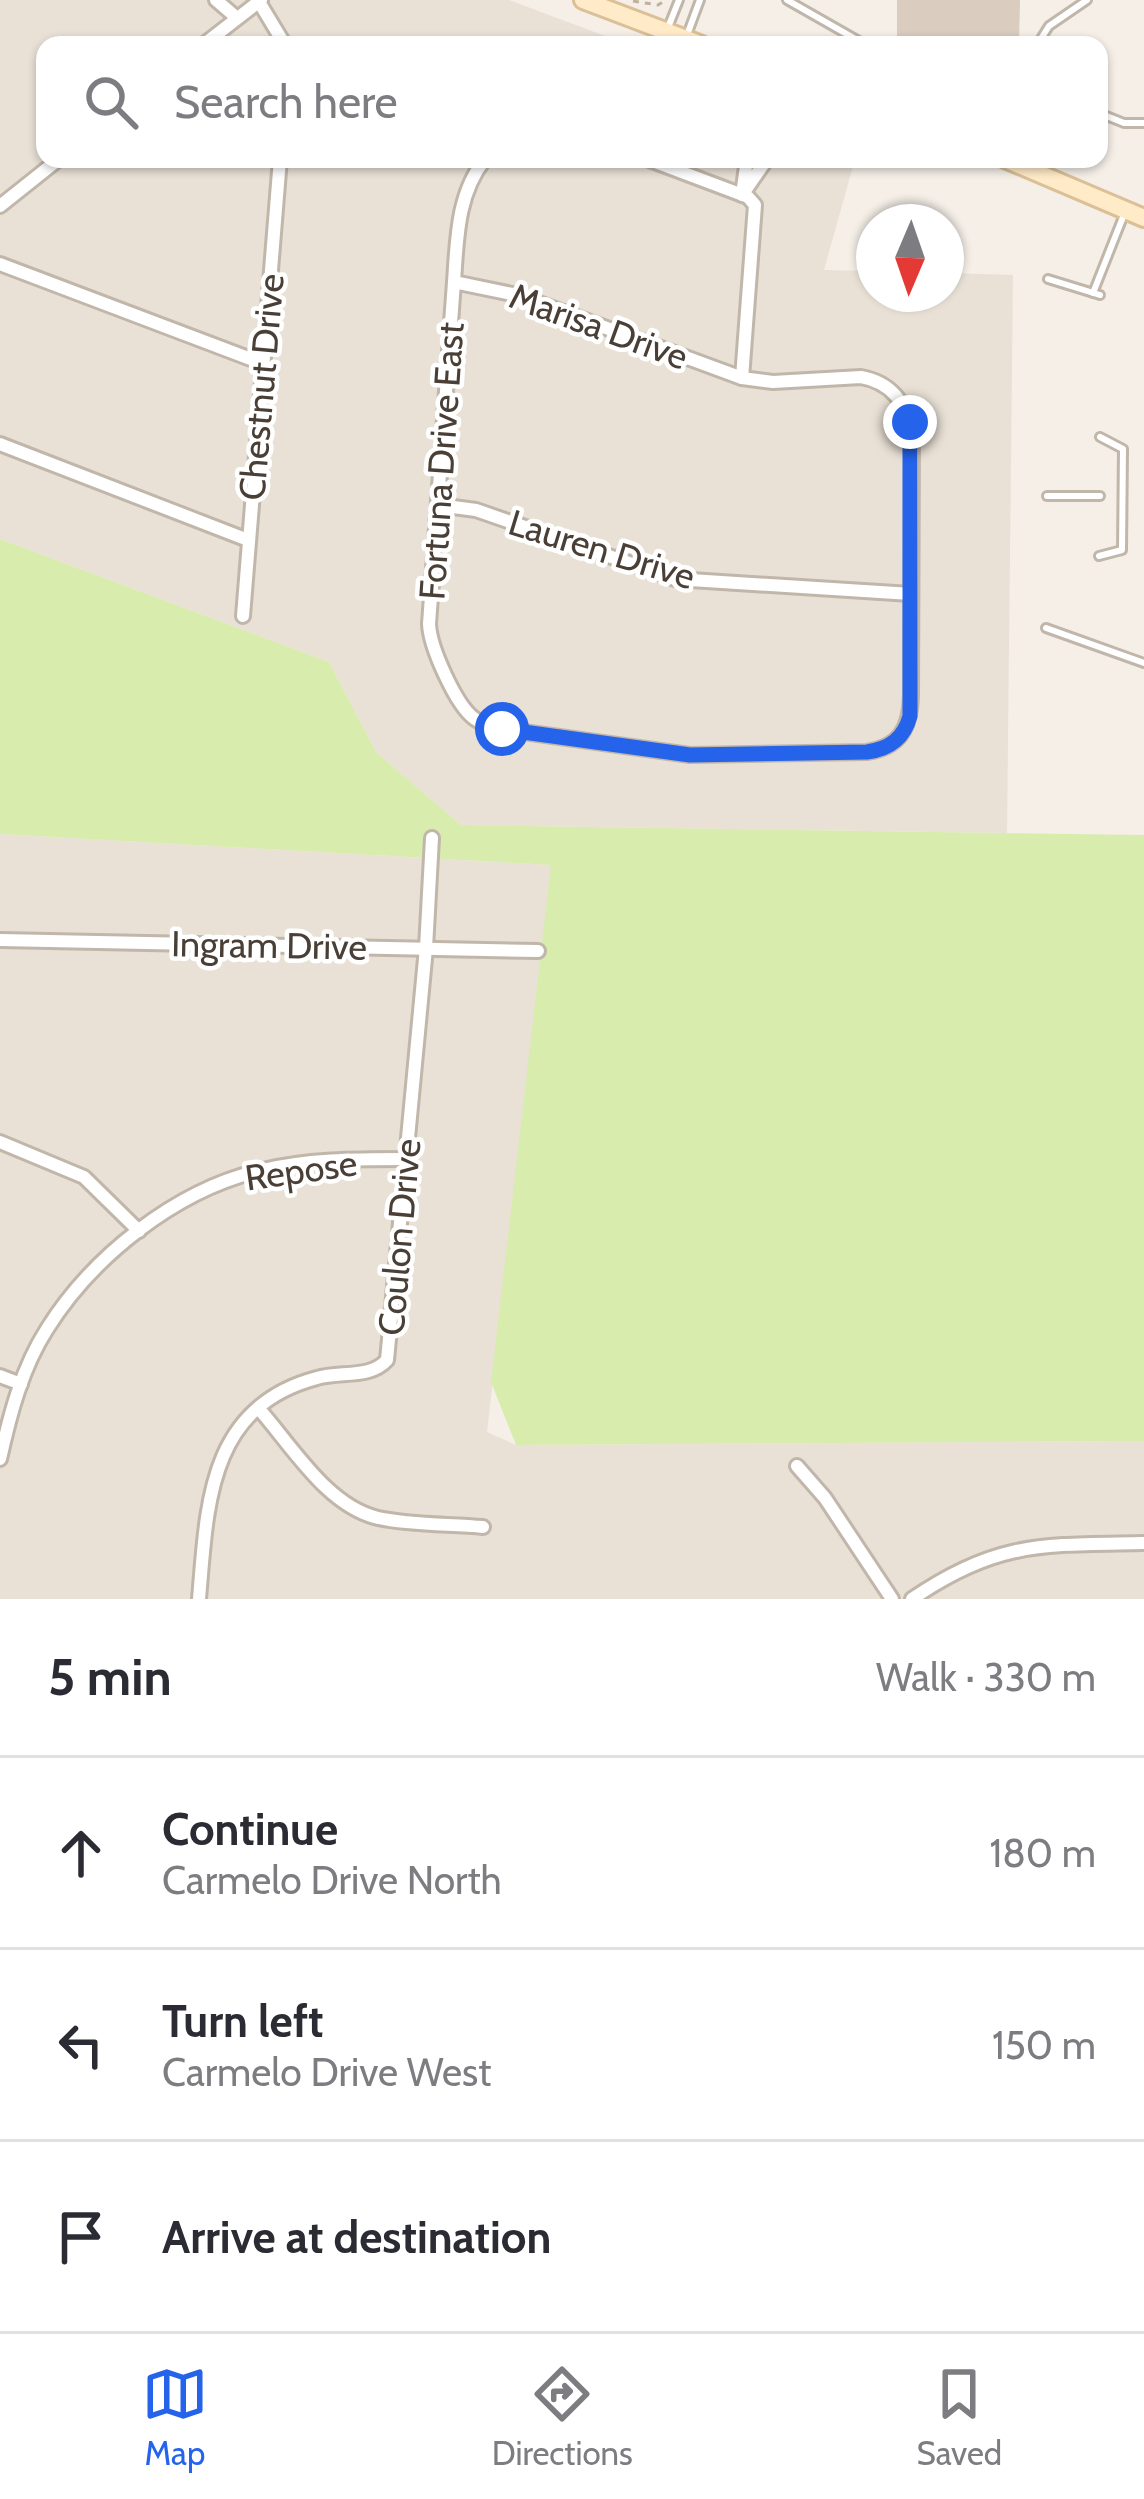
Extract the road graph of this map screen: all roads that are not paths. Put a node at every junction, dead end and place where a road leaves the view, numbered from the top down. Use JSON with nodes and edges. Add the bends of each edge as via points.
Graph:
{"nodes":[{"id":1,"x":216,"y":0,"type":"edge"},
{"id":2,"x":583,"y":0,"type":"edge"},
{"id":3,"x":679,"y":0,"type":"edge"},
{"id":4,"x":700,"y":0,"type":"edge"},
{"id":5,"x":788,"y":0,"type":"edge"},
{"id":6,"x":1087,"y":0,"type":"edge"},
{"id":7,"x":260,"y":1,"type":"edge"},
{"id":8,"x":237,"y":18,"type":"junction"},
{"id":9,"x":667,"y":32,"type":"junction"},
{"id":10,"x":214,"y":36,"type":"edge"},
{"id":11,"x":280,"y":36,"type":"edge"},
{"id":12,"x":678,"y":36,"type":"edge"},
{"id":13,"x":695,"y":36,"type":"edge"},
{"id":14,"x":850,"y":36,"type":"edge"},
{"id":15,"x":1043,"y":36,"type":"edge"},
{"id":16,"x":1108,"y":117,"type":"edge"},
{"id":17,"x":1144,"y":123,"type":"edge"},
{"id":18,"x":48,"y":168,"type":"edge"},
{"id":19,"x":279,"y":168,"type":"edge"},
{"id":20,"x":479,"y":168,"type":"edge"},
{"id":21,"x":671,"y":168,"type":"edge"},
{"id":22,"x":746,"y":168,"type":"edge"},
{"id":23,"x":760,"y":168,"type":"edge"},
{"id":24,"x":1026,"y":168,"type":"edge"},
{"id":25,"x":742,"y":195,"type":"junction"},
{"id":26,"x":0,"y":206,"type":"edge"},
{"id":27,"x":1126,"y":210,"type":"junction"},
{"id":28,"x":1144,"y":218,"type":"edge"},
{"id":29,"x":0,"y":263,"type":"edge"},
{"id":30,"x":1048,"y":279,"type":"dead end"},
{"id":31,"x":454,"y":282,"type":"junction"},
{"id":32,"x":264,"y":364,"type":"junction"},
{"id":33,"x":742,"y":378,"type":"junction"},
{"id":34,"x":1100,"y":436,"type":"dead end"},
{"id":35,"x":0,"y":444,"type":"edge"},
{"id":36,"x":1047,"y":496,"type":"dead end"},
{"id":37,"x":1100,"y":496,"type":"dead end"},
{"id":38,"x":438,"y":505,"type":"junction"},
{"id":39,"x":248,"y":539,"type":"junction"},
{"id":40,"x":1100,"y":556,"type":"dead end"},
{"id":41,"x":911,"y":594,"type":"junction"},
{"id":42,"x":243,"y":616,"type":"dead end"},
{"id":43,"x":1046,"y":628,"type":"dead end"},
{"id":44,"x":1144,"y":663,"type":"edge"},
{"id":45,"x":893,"y":744,"type":"joint"},
{"id":46,"x":432,"y":838,"type":"dead end"},
{"id":47,"x":0,"y":940,"type":"edge"},
{"id":48,"x":426,"y":947,"type":"junction"},
{"id":49,"x":538,"y":951,"type":"dead end"},
{"id":50,"x":0,"y":1142,"type":"edge"},
{"id":51,"x":405,"y":1159,"type":"junction"},
{"id":52,"x":139,"y":1231,"type":"junction"},
{"id":53,"x":0,"y":1376,"type":"edge"},
{"id":54,"x":21,"y":1384,"type":"junction"},
{"id":55,"x":260,"y":1409,"type":"junction"},
{"id":56,"x":0,"y":1459,"type":"edge"},
{"id":57,"x":797,"y":1466,"type":"dead end"},
{"id":58,"x":483,"y":1527,"type":"dead end"},
{"id":59,"x":1144,"y":1543,"type":"edge"},
{"id":60,"x":199,"y":1599,"type":"edge"},
{"id":61,"x":892,"y":1599,"type":"edge"},
{"id":62,"x":912,"y":1599,"type":"edge"}],
"edges":[{"from":1,"to":8,"type":"street"},
{"from":2,"to":9,"type":"street"},
{"from":3,"to":9,"type":"lane"},
{"from":4,"to":13,"type":"lane"},
{"from":5,"to":14,"type":"lane"},
{"from":6,"to":15,"type":"lane"},
{"from":7,"to":8,"type":"street"},
{"from":7,"to":11,"type":"street"},
{"from":8,"to":10,"type":"street"},
{"from":9,"to":12,"type":"street"},
{"from":16,"to":17,"type":"lane"},
{"from":18,"to":26,"type":"street"},
{"from":19,"to":32,"type":"street","name":"Chestnut Drive"},
{"from":20,"to":31,"type":"street","name":"Fortuna Drive East","via":[[469,182]]},
{"from":21,"to":25,"type":"street"},
{"from":22,"to":25,"type":"street"},
{"from":23,"to":25,"type":"street"},
{"from":24,"to":27,"type":"street"},
{"from":25,"to":33,"type":"street","via":[[756,213]]},
{"from":27,"to":28,"type":"street"},
{"from":27,"to":30,"type":"lane","via":[[1096,294]]},
{"from":29,"to":32,"type":"street"},
{"from":31,"to":33,"type":"street","name":"Marisa Drive","via":[[517,295]]},
{"from":31,"to":38,"type":"street","name":"Fortuna Drive East"},
{"from":32,"to":39,"type":"street","name":"Chestnut Drive"},
{"from":33,"to":41,"type":"street","name":"Marisa Drive","via":[[868,378],[899,400],[912,430]]},
{"from":34,"to":40,"type":"lane","via":[[1124,448],[1122,550]]},
{"from":35,"to":39,"type":"street"},
{"from":36,"to":37,"type":"lane"},
{"from":38,"to":41,"type":"street","name":"Lauren Drive","via":[[476,509],[675,579]]},
{"from":38,"to":45,"type":"street","name":"Fortuna Drive East","via":[[429,633],[473,719],[700,755],[867,752]]},
{"from":39,"to":42,"type":"street","name":"Chestnut Drive"},
{"from":41,"to":45,"type":"street","name":"Marisa Drive","via":[[910,716]]},
{"from":43,"to":44,"type":"lane"},
{"from":46,"to":48,"type":"street","name":"Coulon Drive"},
{"from":47,"to":48,"type":"street","name":"Ingram Drive"},
{"from":48,"to":49,"type":"street","name":"Ingram Drive"},
{"from":48,"to":51,"type":"street","name":"Coulon Drive"},
{"from":50,"to":52,"type":"street","via":[[84,1177]]},
{"from":51,"to":52,"type":"street","name":"Repose","via":[[256,1171],[209,1187]]},
{"from":51,"to":55,"type":"street","name":"Coulon Drive","via":[[387,1360],[372,1372],[305,1381]]},
{"from":52,"to":54,"type":"street","name":"Repose","via":[[63,1306]]},
{"from":53,"to":54,"type":"street"},
{"from":54,"to":56,"type":"street","name":"Repose"},
{"from":55,"to":58,"type":"street","via":[[334,1495],[362,1512]]},
{"from":55,"to":60,"type":"street","name":"Coulon Drive","via":[[215,1469]]},
{"from":57,"to":61,"type":"street"},
{"from":59,"to":62,"type":"street","via":[[1025,1546]]}]}
